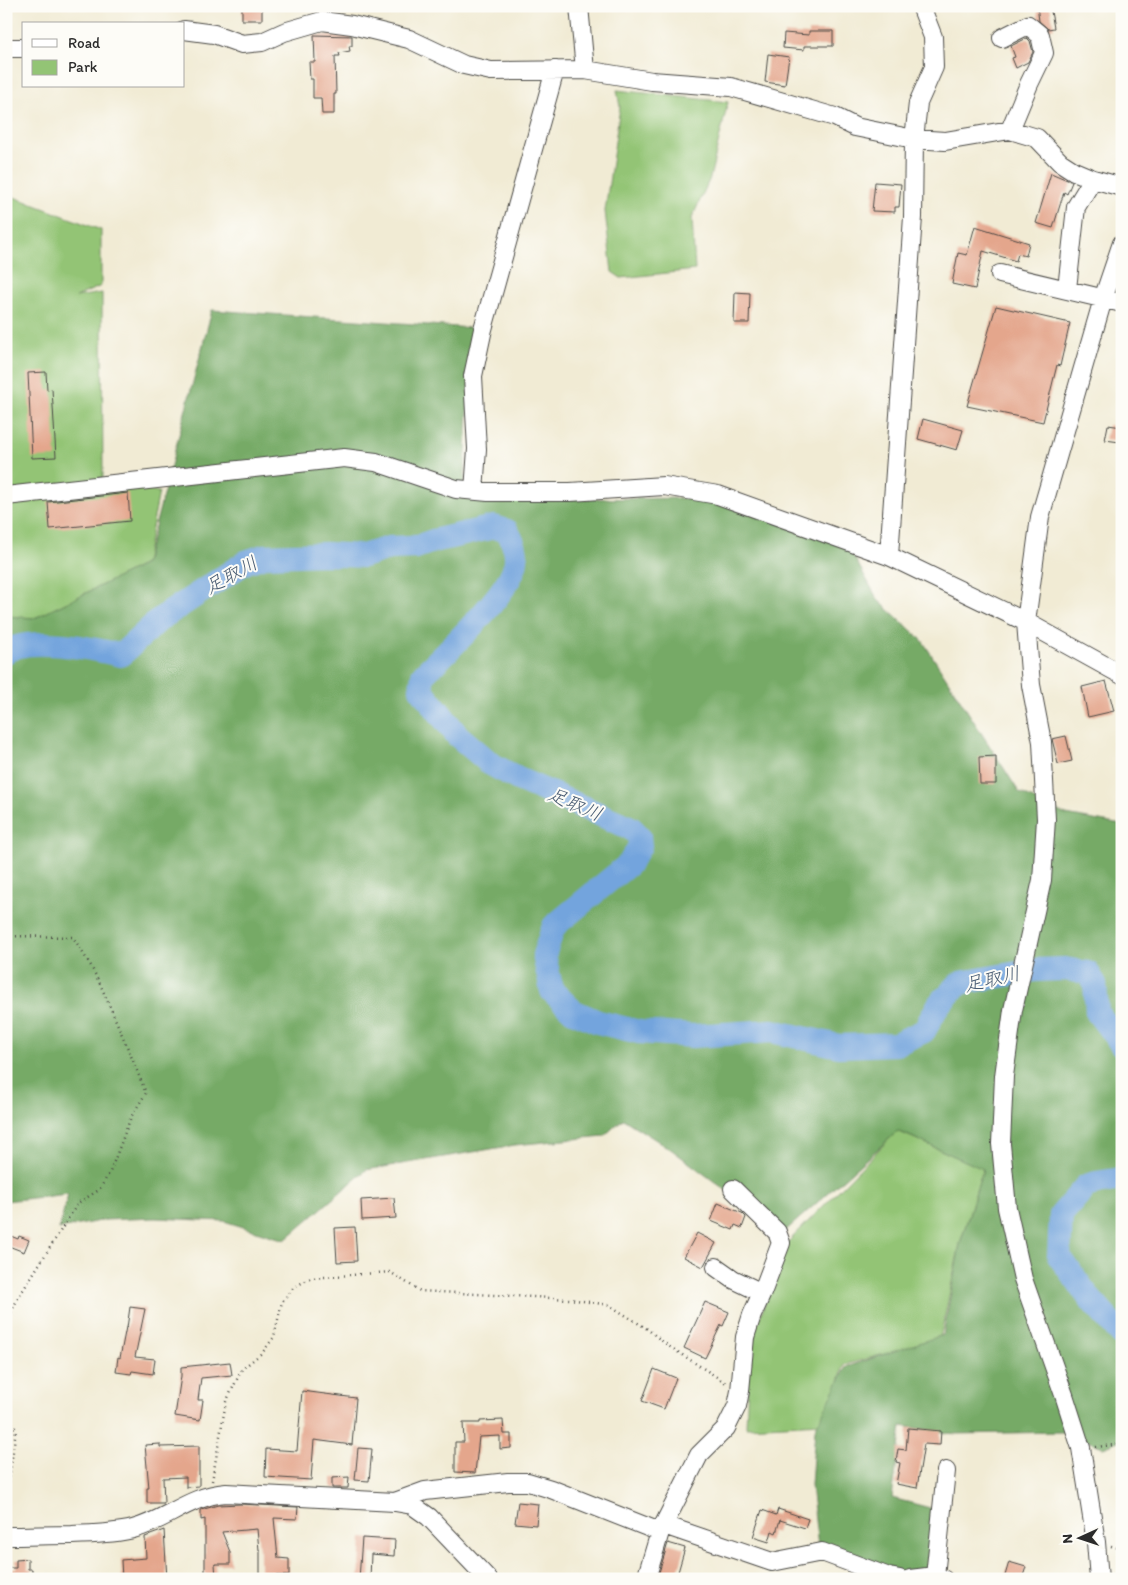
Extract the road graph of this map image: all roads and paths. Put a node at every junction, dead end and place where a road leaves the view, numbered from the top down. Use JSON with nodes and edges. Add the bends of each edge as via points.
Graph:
{"nodes":[{"id":1,"x":579,"y":6,"type":"edge"},
{"id":2,"x":921,"y":6,"type":"edge"},
{"id":3,"x":185,"y":30,"type":"edge"},
{"id":4,"x":1002,"y":38,"type":"dead end"},
{"id":5,"x":6,"y":48,"type":"edge"},
{"id":6,"x":22,"y":48,"type":"edge"},
{"id":7,"x":555,"y":70,"type":"junction"},
{"id":8,"x":585,"y":70,"type":"junction"},
{"id":9,"x":1010,"y":130,"type":"junction"},
{"id":10,"x":914,"y":139,"type":"junction"},
{"id":11,"x":1093,"y":180,"type":"junction"},
{"id":12,"x":1122,"y":187,"type":"edge"},
{"id":13,"x":1122,"y":243,"type":"edge"},
{"id":14,"x":1000,"y":274,"type":"dead end"},
{"id":15,"x":1067,"y":289,"type":"junction"},
{"id":16,"x":1102,"y":299,"type":"junction"},
{"id":17,"x":1122,"y":303,"type":"edge"},
{"id":18,"x":474,"y":491,"type":"junction"},
{"id":19,"x":6,"y":496,"type":"edge"},
{"id":20,"x":889,"y":556,"type":"junction"},
{"id":21,"x":1026,"y":622,"type":"junction"},
{"id":22,"x":1122,"y":675,"type":"edge"},
{"id":23,"x":6,"y":936,"type":"edge"},
{"id":24,"x":733,"y":1189,"type":"dead end"},
{"id":25,"x":716,"y":1267,"type":"dead end"},
{"id":26,"x":762,"y":1293,"type":"junction"},
{"id":27,"x":6,"y":1322,"type":"edge"},
{"id":28,"x":740,"y":1392,"type":"junction"},
{"id":29,"x":6,"y":1415,"type":"edge"},
{"id":30,"x":1122,"y":1444,"type":"edge"},
{"id":31,"x":1081,"y":1448,"type":"junction"},
{"id":32,"x":946,"y":1470,"type":"dead end"},
{"id":33,"x":210,"y":1494,"type":"junction"},
{"id":34,"x":395,"y":1502,"type":"junction"},
{"id":35,"x":6,"y":1504,"type":"edge"},
{"id":36,"x":662,"y":1528,"type":"junction"},
{"id":37,"x":6,"y":1536,"type":"edge"},
{"id":38,"x":939,"y":1578,"type":"edge"},
{"id":39,"x":488,"y":1579,"type":"edge"},
{"id":40,"x":646,"y":1579,"type":"edge"},
{"id":41,"x":900,"y":1579,"type":"edge"},
{"id":42,"x":910,"y":1579,"type":"edge"},
{"id":43,"x":1099,"y":1579,"type":"edge"}],
"edges":[{"from":1,"to":8,"type":"street"},
{"from":2,"to":10,"type":"street","via":[[933,37],[934,67],[918,103]]},
{"from":3,"to":7,"type":"street","via":[[214,34],[242,44],[262,42],[284,32],[322,22],[352,25],[409,39],[464,65],[491,71]]},
{"from":4,"to":9,"type":"street","via":[[1028,25],[1040,35],[1044,53]]},
{"from":5,"to":6,"type":"street"},
{"from":7,"to":8,"type":"street"},
{"from":7,"to":18,"type":"street","via":[[483,328],[473,376],[477,449]]},
{"from":8,"to":10,"type":"street","via":[[652,81],[731,87],[835,117],[855,126]]},
{"from":9,"to":10,"type":"street","via":[[945,142]]},
{"from":9,"to":11,"type":"street","via":[[1037,138],[1060,162]]},
{"from":10,"to":20,"type":"street","via":[[914,218]]},
{"from":11,"to":12,"type":"street"},
{"from":11,"to":15,"type":"street","via":[[1076,207]]},
{"from":13,"to":16,"type":"street"},
{"from":14,"to":15,"type":"street"},
{"from":15,"to":16,"type":"street"},
{"from":16,"to":17,"type":"street"},
{"from":16,"to":21,"type":"street","via":[[1040,517]]},
{"from":18,"to":19,"type":"street","via":[[456,489],[376,462],[344,458]]},
{"from":18,"to":20,"type":"street","via":[[570,492],[664,486],[718,495]]},
{"from":20,"to":21,"type":"street"},
{"from":21,"to":22,"type":"street"},
{"from":21,"to":31,"type":"street","via":[[1031,685],[1042,742],[1046,819],[1042,880],[1013,1010],[1004,1076],[1001,1144],[1007,1208],[1023,1279]]},
{"from":23,"to":27,"type":"path","via":[[72,937],[92,966],[146,1093],[131,1117],[110,1172],[99,1190],[78,1203]]},
{"from":24,"to":26,"type":"street","via":[[777,1232],[781,1243]]},
{"from":25,"to":26,"type":"street"},
{"from":26,"to":28,"type":"street","via":[[745,1337]]},
{"from":28,"to":33,"type":"path","via":[[609,1305],[570,1298],[420,1291],[390,1272],[311,1278],[294,1287],[282,1302],[274,1336],[264,1352],[242,1370],[226,1402]]},
{"from":28,"to":36,"type":"street","via":[[726,1428],[699,1454]]},
{"from":29,"to":35,"type":"path","via":[[16,1429]]},
{"from":30,"to":31,"type":"path"},
{"from":31,"to":43,"type":"street"},
{"from":32,"to":38,"type":"street"},
{"from":33,"to":34,"type":"street"},
{"from":33,"to":37,"type":"street","via":[[152,1522],[114,1533]]},
{"from":34,"to":36,"type":"street","via":[[425,1491],[528,1482]]},
{"from":34,"to":39,"type":"street","via":[[412,1506],[429,1517]]},
{"from":36,"to":40,"type":"street"},
{"from":36,"to":41,"type":"street","via":[[772,1562],[822,1552]]},
{"from":38,"to":42,"type":"street"}]}
